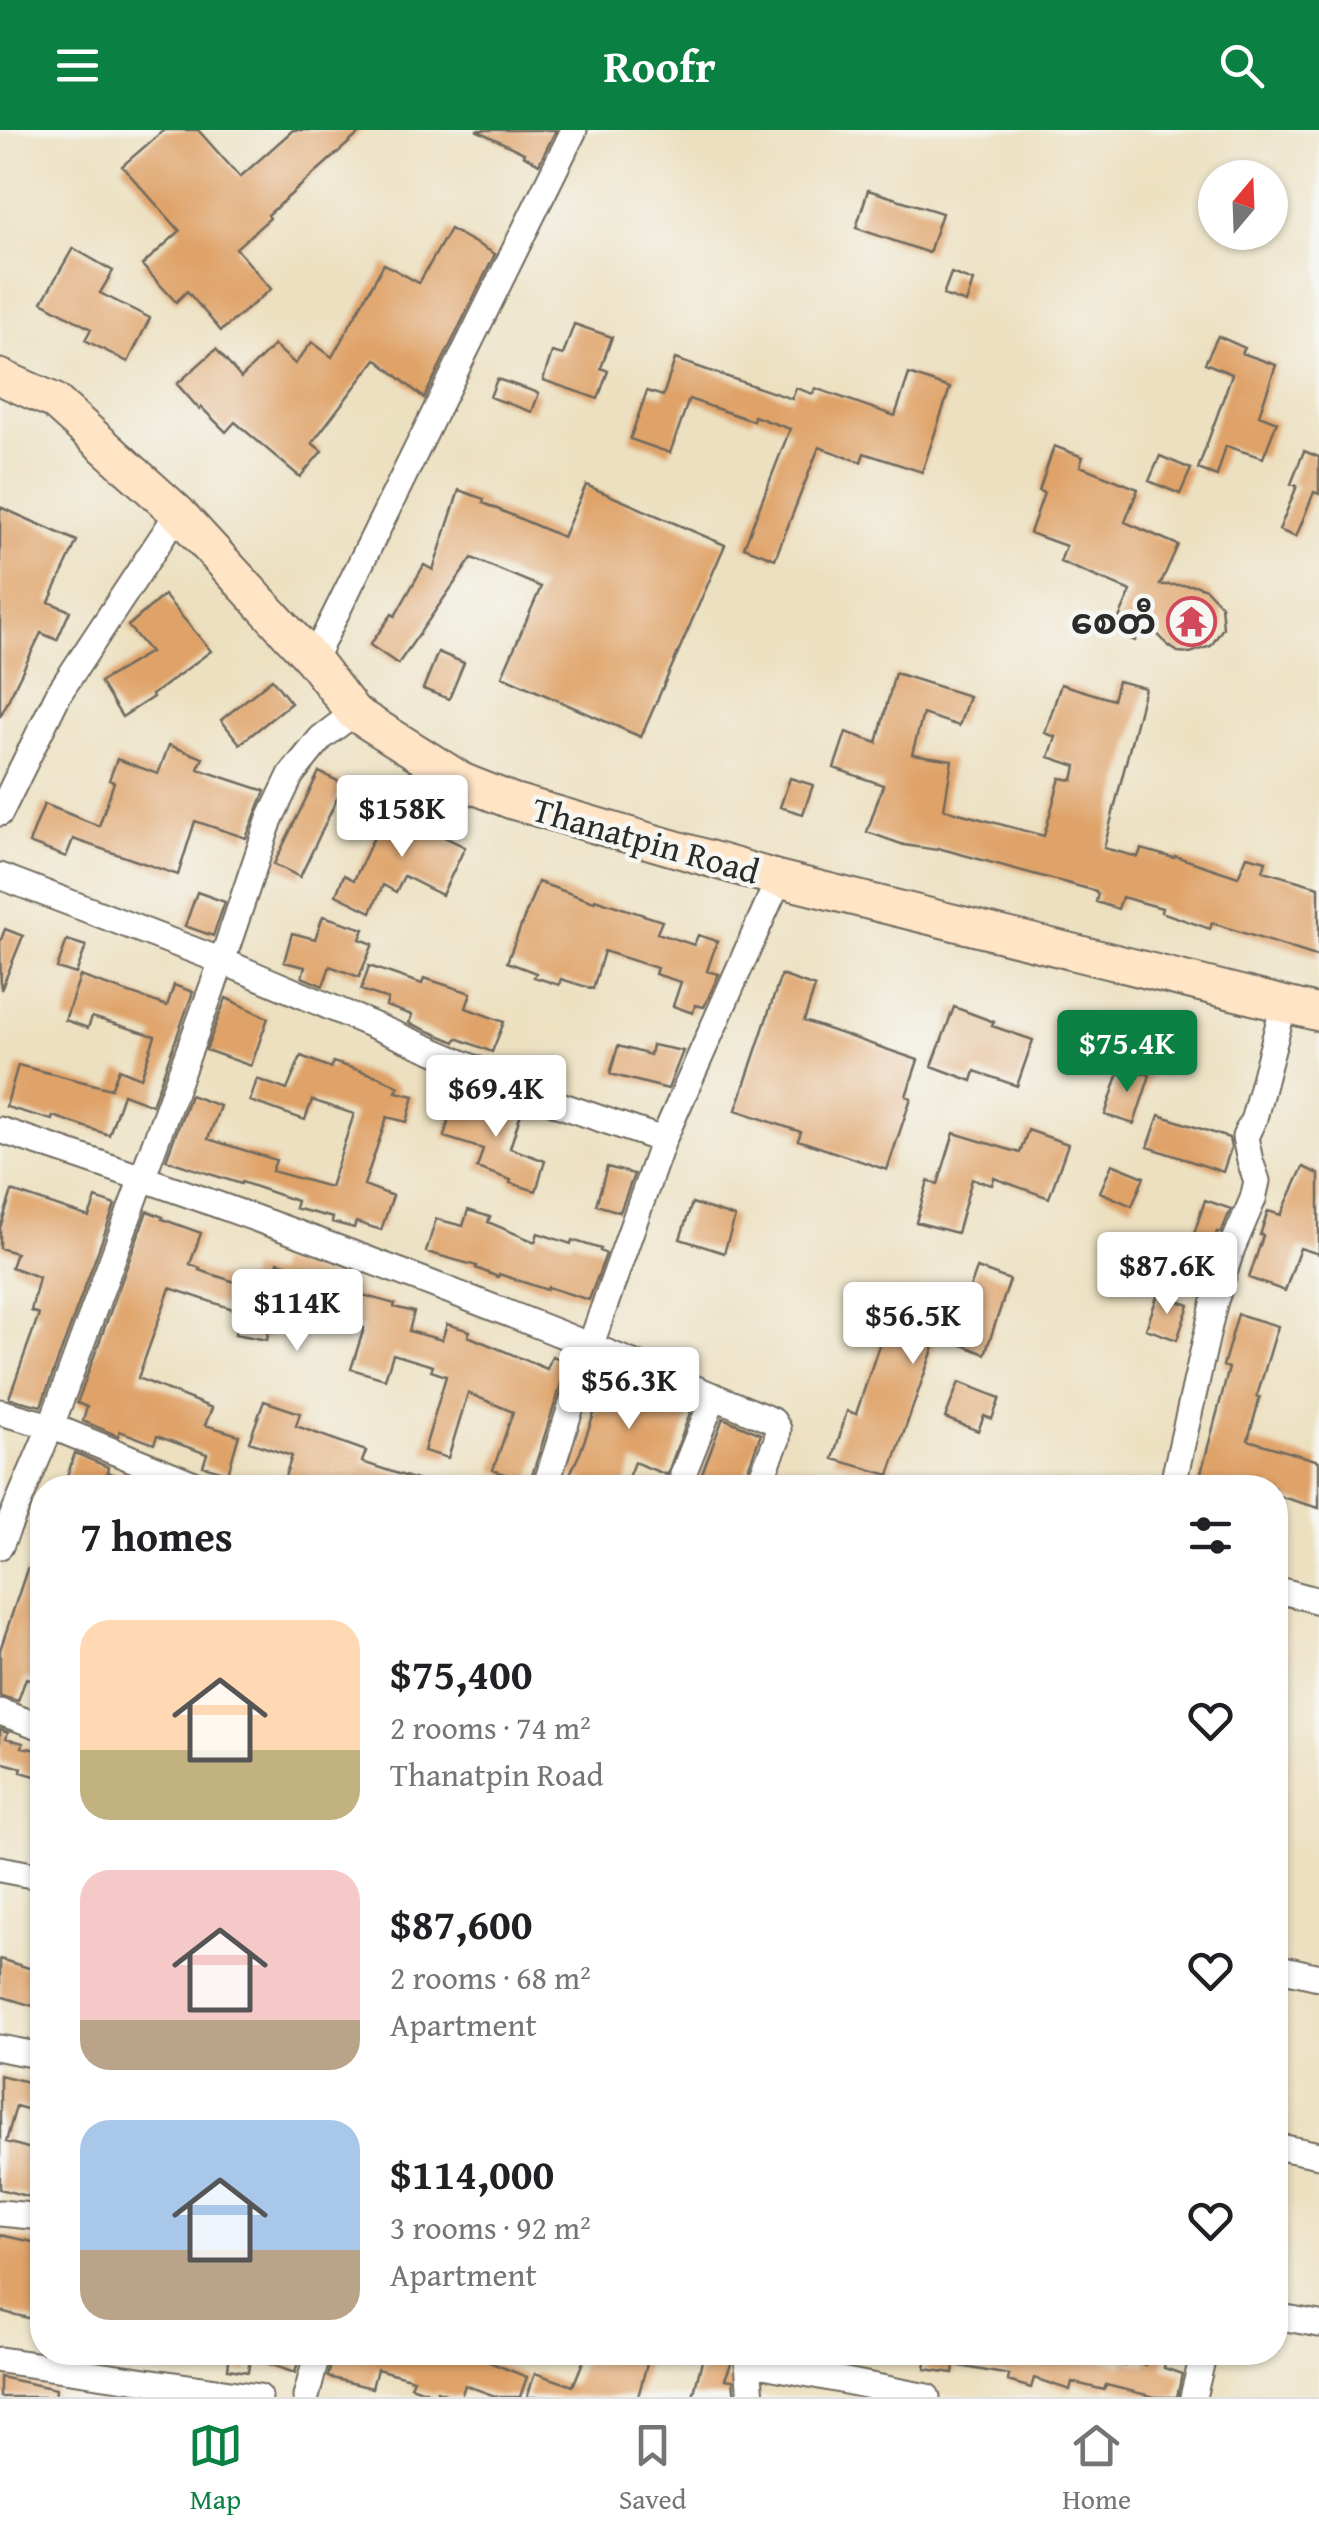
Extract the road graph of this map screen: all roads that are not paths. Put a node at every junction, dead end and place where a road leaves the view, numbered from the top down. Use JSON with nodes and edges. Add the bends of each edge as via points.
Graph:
{"nodes":[{"id":1,"x":574,"y":130,"type":"edge"},
{"id":2,"x":0,"y":377,"type":"edge"},
{"id":3,"x":178,"y":513,"type":"junction"},
{"id":4,"x":313,"y":660,"type":"junction"},
{"id":5,"x":354,"y":714,"type":"junction"},
{"id":6,"x":0,"y":813,"type":"edge"},
{"id":7,"x":0,"y":876,"type":"edge"},
{"id":8,"x":779,"y":878,"type":"junction"},
{"id":9,"x":222,"y":961,"type":"junction"},
{"id":10,"x":1284,"y":1004,"type":"junction"},
{"id":11,"x":1319,"y":1013,"type":"edge"},
{"id":12,"x":0,"y":1130,"type":"edge"},
{"id":13,"x":663,"y":1140,"type":"junction"},
{"id":14,"x":141,"y":1177,"type":"junction"},
{"id":15,"x":591,"y":1344,"type":"junction"},
{"id":16,"x":714,"y":1396,"type":"junction"},
{"id":17,"x":0,"y":1412,"type":"edge"},
{"id":18,"x":52,"y":1426,"type":"junction"},
{"id":19,"x":31,"y":1475,"type":"edge"},
{"id":20,"x":172,"y":1475,"type":"edge"},
{"id":21,"x":548,"y":1475,"type":"edge"},
{"id":22,"x":683,"y":1475,"type":"edge"},
{"id":23,"x":762,"y":1475,"type":"edge"},
{"id":24,"x":1175,"y":1475,"type":"edge"},
{"id":25,"x":30,"y":1477,"type":"edge"},
{"id":26,"x":0,"y":1546,"type":"edge"},
{"id":27,"x":1288,"y":1593,"type":"edge"},
{"id":28,"x":1319,"y":1601,"type":"edge"},
{"id":29,"x":0,"y":1712,"type":"edge"},
{"id":30,"x":30,"y":1723,"type":"edge"},
{"id":31,"x":0,"y":1869,"type":"edge"},
{"id":32,"x":30,"y":1875,"type":"edge"},
{"id":33,"x":1288,"y":1970,"type":"edge"},
{"id":34,"x":1319,"y":1978,"type":"edge"},
{"id":35,"x":0,"y":2048,"type":"edge"},
{"id":36,"x":30,"y":2054,"type":"edge"},
{"id":37,"x":1288,"y":2149,"type":"edge"},
{"id":38,"x":1319,"y":2155,"type":"edge"},
{"id":39,"x":0,"y":2213,"type":"edge"},
{"id":40,"x":30,"y":2216,"type":"edge"},
{"id":41,"x":1288,"y":2318,"type":"edge"},
{"id":42,"x":1319,"y":2324,"type":"edge"},
{"id":43,"x":0,"y":2360,"type":"edge"},
{"id":44,"x":30,"y":2364,"type":"edge"},
{"id":45,"x":35,"y":2365,"type":"edge"},
{"id":46,"x":315,"y":2365,"type":"edge"},
{"id":47,"x":748,"y":2365,"type":"edge"},
{"id":48,"x":783,"y":2365,"type":"edge"},
{"id":49,"x":1201,"y":2365,"type":"edge"},
{"id":50,"x":259,"y":2397,"type":"edge"},
{"id":51,"x":306,"y":2397,"type":"edge"},
{"id":52,"x":751,"y":2397,"type":"edge"},
{"id":53,"x":927,"y":2397,"type":"edge"},
{"id":54,"x":1192,"y":2397,"type":"edge"}],
"edges":[{"from":1,"to":4,"type":"street"},
{"from":2,"to":3,"type":"main road","name":"Thanatpin Road","via":[[54,400]]},
{"from":3,"to":4,"type":"main road","name":"Thanatpin Road"},
{"from":3,"to":6,"type":"street","via":[[59,693]]},
{"from":4,"to":5,"type":"main road","name":"Thanatpin Road"},
{"from":5,"to":8,"type":"main road","name":"Thanatpin Road","via":[[464,782],[512,801]]},
{"from":5,"to":9,"type":"street","via":[[320,738],[291,775]]},
{"from":7,"to":9,"type":"street"},
{"from":8,"to":10,"type":"main road","name":"Thanatpin Road"},
{"from":8,"to":13,"type":"street"},
{"from":9,"to":13,"type":"street","via":[[563,1106]]},
{"from":9,"to":14,"type":"street"},
{"from":10,"to":11,"type":"main road","name":"Thanatpin Road"},
{"from":10,"to":24,"type":"street","via":[[1245,1138],[1258,1181],[1254,1199],[1214,1304]]},
{"from":12,"to":14,"type":"street"},
{"from":13,"to":15,"type":"street"},
{"from":14,"to":15,"type":"street"},
{"from":14,"to":18,"type":"street"},
{"from":15,"to":16,"type":"street"},
{"from":15,"to":21,"type":"street"},
{"from":16,"to":22,"type":"street"},
{"from":16,"to":23,"type":"street","via":[[778,1429]]},
{"from":17,"to":18,"type":"street"},
{"from":18,"to":19,"type":"street"},
{"from":18,"to":20,"type":"street"},
{"from":25,"to":26,"type":"street"},
{"from":27,"to":28,"type":"street"},
{"from":29,"to":30,"type":"street"},
{"from":31,"to":32,"type":"street"},
{"from":33,"to":34,"type":"street"},
{"from":35,"to":36,"type":"street"},
{"from":37,"to":38,"type":"street"},
{"from":39,"to":40,"type":"street"},
{"from":41,"to":42,"type":"street"},
{"from":43,"to":44,"type":"street"},
{"from":45,"to":50,"type":"street"},
{"from":46,"to":51,"type":"street"},
{"from":47,"to":52,"type":"street"},
{"from":48,"to":53,"type":"street"},
{"from":49,"to":54,"type":"street"}]}
